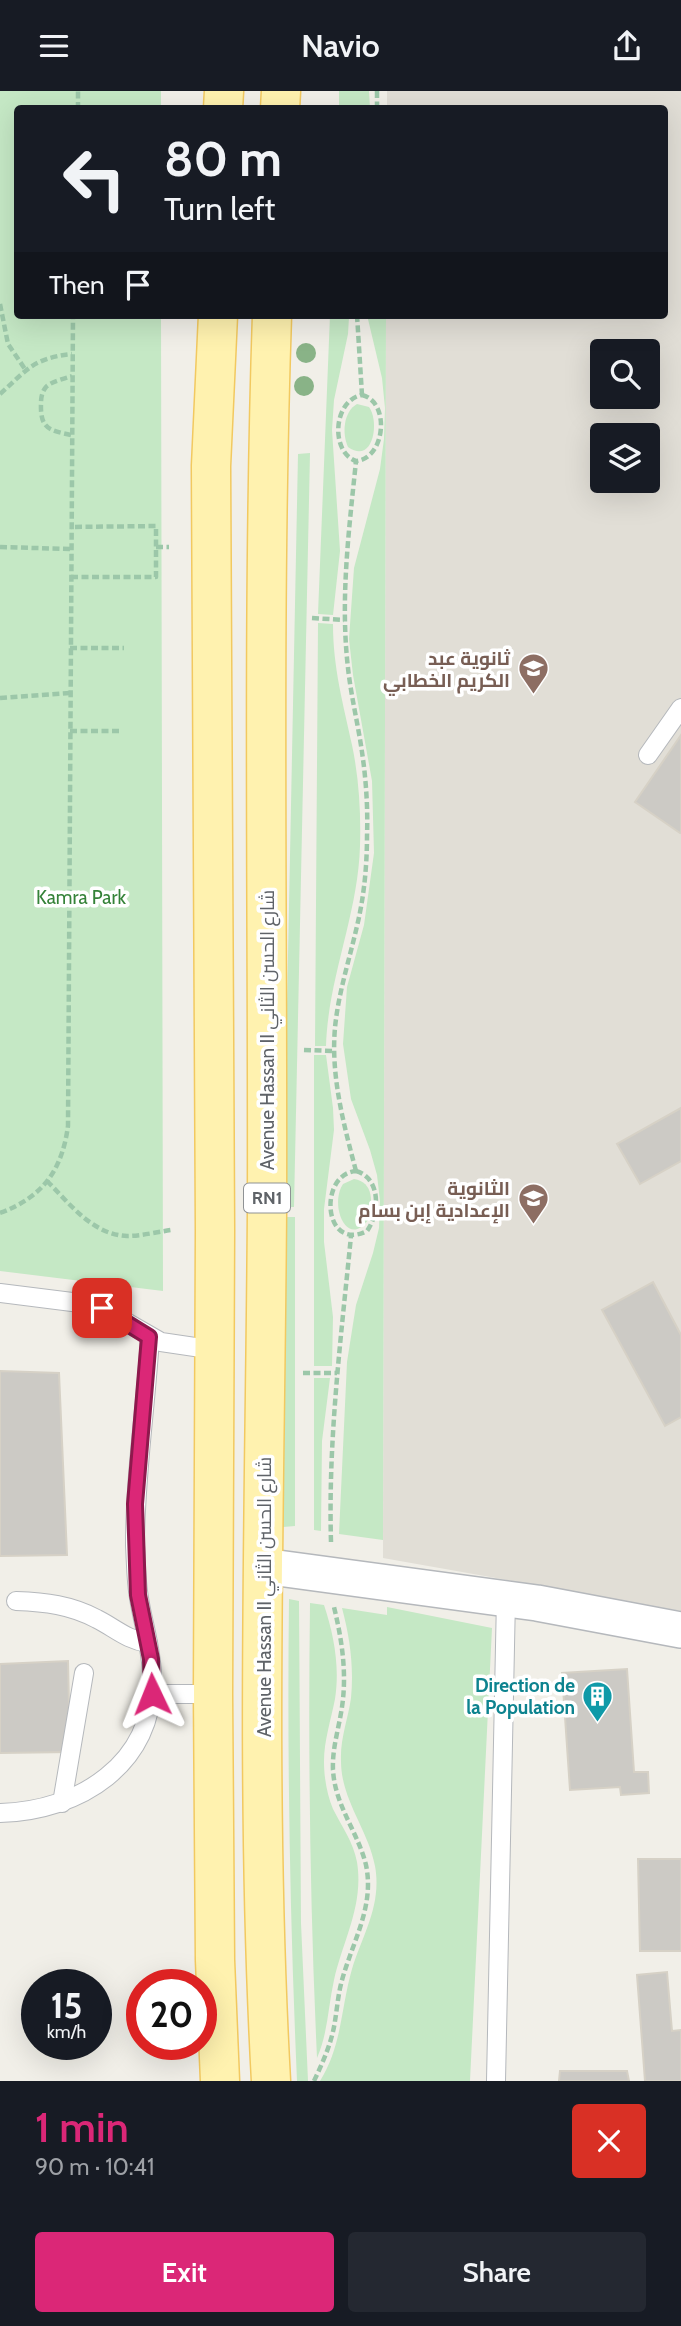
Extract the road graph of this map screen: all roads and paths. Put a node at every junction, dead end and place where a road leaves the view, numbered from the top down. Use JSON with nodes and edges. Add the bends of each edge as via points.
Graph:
{"nodes":[{"id":1,"x":0,"y":304,"type":"edge"},
{"id":2,"x":73,"y":319,"type":"edge"},
{"id":3,"x":218,"y":319,"type":"edge"},
{"id":4,"x":272,"y":319,"type":"edge"},
{"id":5,"x":357,"y":319,"type":"edge"},
{"id":6,"x":72,"y":354,"type":"junction"},
{"id":7,"x":25,"y":369,"type":"junction"},
{"id":8,"x":72,"y":376,"type":"junction"},
{"id":9,"x":0,"y":394,"type":"edge"},
{"id":10,"x":362,"y":395,"type":"junction"},
{"id":11,"x":72,"y":435,"type":"junction"},
{"id":12,"x":356,"y":461,"type":"junction"},
{"id":13,"x":71,"y":527,"type":"junction"},
{"id":14,"x":0,"y":547,"type":"edge"},
{"id":15,"x":156,"y":547,"type":"junction"},
{"id":16,"x":169,"y":547,"type":"dead end"},
{"id":17,"x":71,"y":549,"type":"junction"},
{"id":18,"x":71,"y":577,"type":"junction"},
{"id":19,"x":312,"y":618,"type":"dead end"},
{"id":20,"x":344,"y":619,"type":"junction"},
{"id":21,"x":70,"y":648,"type":"junction"},
{"id":22,"x":124,"y":648,"type":"dead end"},
{"id":23,"x":70,"y":693,"type":"junction"},
{"id":24,"x":0,"y":698,"type":"edge"},
{"id":25,"x":681,"y":708,"type":"edge"},
{"id":26,"x":70,"y":731,"type":"junction"},
{"id":27,"x":121,"y":731,"type":"dead end"},
{"id":28,"x":648,"y":755,"type":"dead end"},
{"id":29,"x":304,"y":1050,"type":"dead end"},
{"id":30,"x":334,"y":1051,"type":"junction"},
{"id":31,"x":356,"y":1171,"type":"junction"},
{"id":32,"x":47,"y":1181,"type":"junction"},
{"id":33,"x":0,"y":1213,"type":"edge"},
{"id":34,"x":171,"y":1230,"type":"dead end"},
{"id":35,"x":351,"y":1236,"type":"junction"},
{"id":36,"x":0,"y":1293,"type":"edge"},
{"id":37,"x":149,"y":1337,"type":"junction"},
{"id":38,"x":215,"y":1350,"type":"junction"},
{"id":39,"x":303,"y":1373,"type":"dead end"},
{"id":40,"x":337,"y":1373,"type":"junction"},
{"id":41,"x":263,"y":1566,"type":"junction"},
{"id":42,"x":332,"y":1575,"type":"junction"},
{"id":43,"x":506,"y":1598,"type":"junction"},
{"id":44,"x":16,"y":1601,"type":"dead end"},
{"id":45,"x":681,"y":1630,"type":"edge"},
{"id":46,"x":148,"y":1643,"type":"junction"},
{"id":47,"x":84,"y":1673,"type":"dead end"},
{"id":48,"x":152,"y":1694,"type":"junction"},
{"id":49,"x":213,"y":1694,"type":"junction"},
{"id":50,"x":62,"y":1803,"type":"junction"},
{"id":51,"x":0,"y":1812,"type":"edge"},
{"id":52,"x":220,"y":2081,"type":"edge"},
{"id":53,"x":271,"y":2081,"type":"edge"},
{"id":54,"x":314,"y":2081,"type":"edge"},
{"id":55,"x":496,"y":2081,"type":"edge"}],
"edges":[{"from":1,"to":7,"type":"path","via":[[8,344]]},
{"from":2,"to":6,"type":"path"},
{"from":3,"to":38,"type":"main road","via":[[211,466]]},
{"from":4,"to":41,"type":"main road","name":"Avenue Hassan II شارع الحسن الثاني","number":"RN1"},
{"from":5,"to":10,"type":"path"},
{"from":6,"to":7,"type":"path","via":[[47,358]]},
{"from":6,"to":8,"type":"path"},
{"from":7,"to":9,"type":"path"},
{"from":8,"to":11,"type":"path"},
{"from":8,"to":11,"type":"path","via":[[48,385],[41,398],[43,423],[50,430]]},
{"from":10,"to":12,"type":"path","via":[[346,403],[339,424],[341,448]]},
{"from":10,"to":12,"type":"path","via":[[376,404],[380,428],[374,452]]},
{"from":11,"to":13,"type":"path"},
{"from":12,"to":20,"type":"path"},
{"from":13,"to":15,"type":"path","via":[[156,526]]},
{"from":13,"to":17,"type":"path"},
{"from":14,"to":17,"type":"path"},
{"from":15,"to":16,"type":"path"},
{"from":15,"to":18,"type":"path","via":[[156,577]]},
{"from":17,"to":18,"type":"path"},
{"from":18,"to":21,"type":"path"},
{"from":19,"to":20,"type":"path"},
{"from":20,"to":30,"type":"path","via":[[362,752],[367,837],[363,891],[340,993]]},
{"from":21,"to":22,"type":"path"},
{"from":21,"to":23,"type":"path"},
{"from":23,"to":24,"type":"path"},
{"from":23,"to":26,"type":"path"},
{"from":25,"to":28,"type":"lane"},
{"from":26,"to":27,"type":"path"},
{"from":26,"to":32,"type":"path","via":[[68,1126],[58,1165]]},
{"from":29,"to":30,"type":"path"},
{"from":30,"to":31,"type":"path"},
{"from":31,"to":35,"type":"path","via":[[373,1183],[374,1216],[367,1231]]},
{"from":31,"to":35,"type":"path","via":[[337,1179],[332,1192],[333,1220],[342,1233]]},
{"from":32,"to":33,"type":"path","via":[[17,1207]]},
{"from":32,"to":34,"type":"path","via":[[104,1231],[130,1236]]},
{"from":35,"to":40,"type":"path"},
{"from":36,"to":37,"type":"lane","via":[[88,1304]]},
{"from":37,"to":38,"type":"lane"},
{"from":37,"to":46,"type":"lane","via":[[135,1504],[138,1595]]},
{"from":38,"to":49,"type":"main road"},
{"from":39,"to":40,"type":"path"},
{"from":40,"to":42,"type":"path","via":[[330,1467]]},
{"from":41,"to":42,"type":"street"},
{"from":41,"to":53,"type":"main road","name":"Avenue Hassan II شارع الحسن الثاني","number":"RN1","via":[[265,1960]]},
{"from":42,"to":43,"type":"street"},
{"from":42,"to":54,"type":"path","via":[[344,1681],[333,1749],[334,1785],[362,1851],[368,1887],[363,1923],[341,1986],[331,2038]]},
{"from":43,"to":45,"type":"street"},
{"from":43,"to":55,"type":"lane"},
{"from":44,"to":46,"type":"lane","via":[[59,1604]]},
{"from":46,"to":48,"type":"lane"},
{"from":47,"to":50,"type":"lane"},
{"from":48,"to":49,"type":"lane"},
{"from":48,"to":50,"type":"lane","via":[[143,1729],[124,1761],[96,1786]]},
{"from":49,"to":52,"type":"main road"},
{"from":50,"to":51,"type":"lane","via":[[28,1812]]}]}
